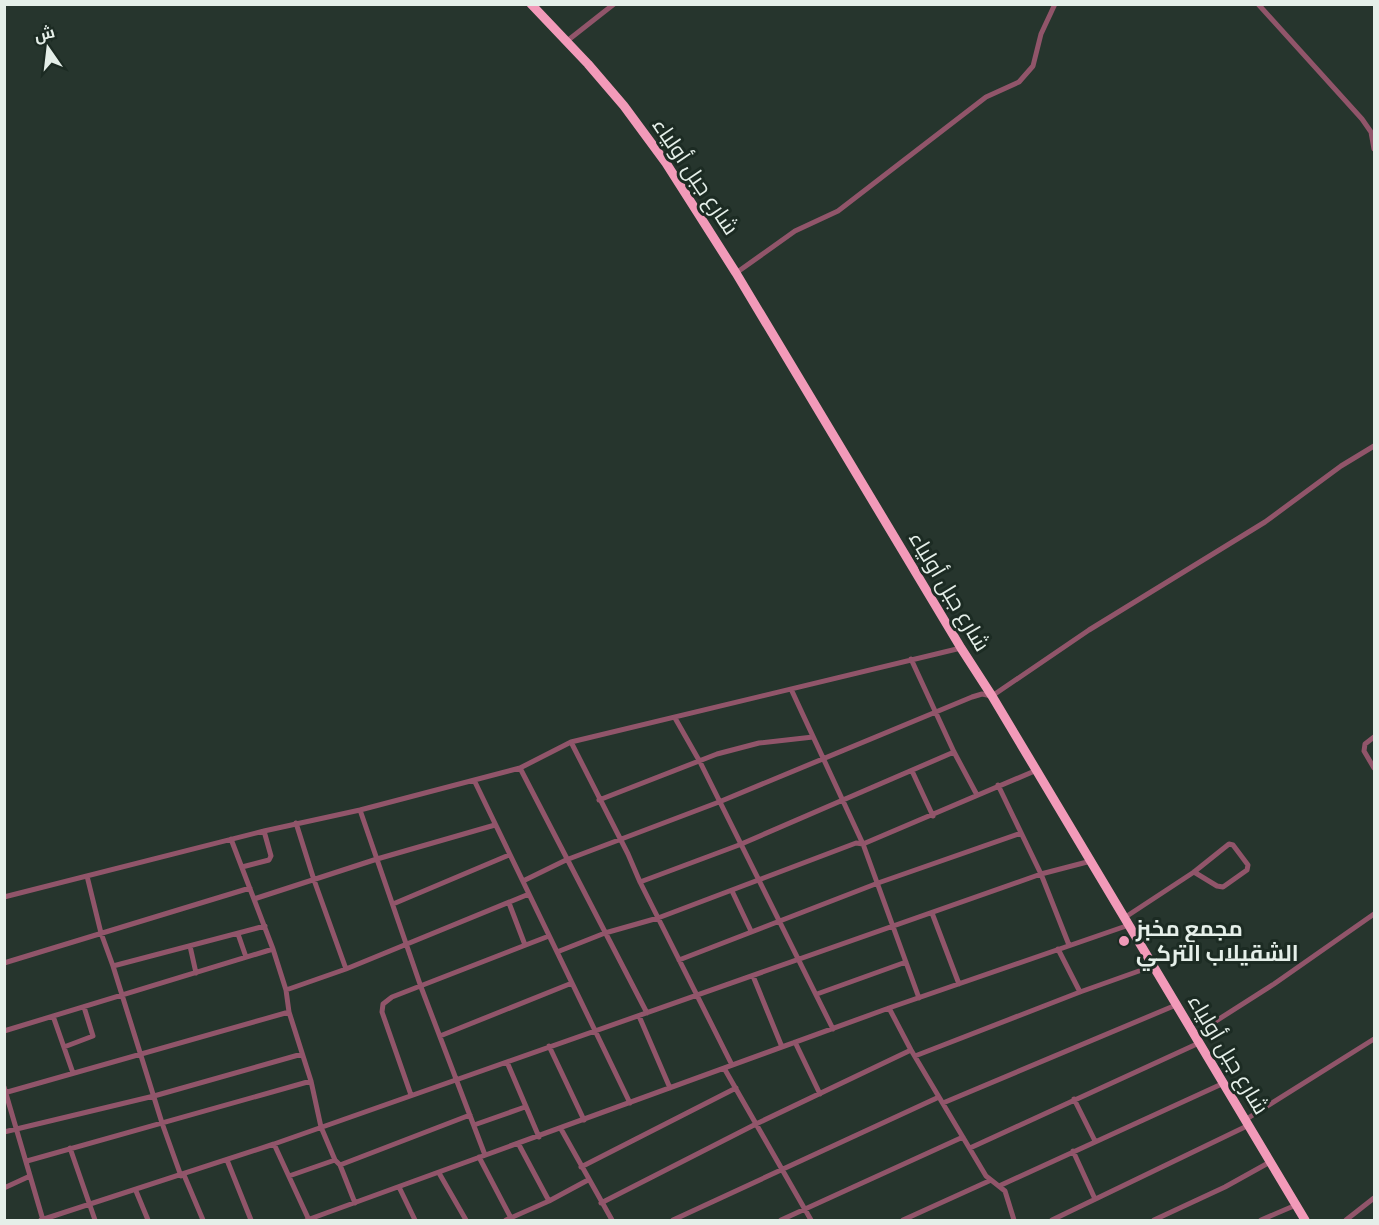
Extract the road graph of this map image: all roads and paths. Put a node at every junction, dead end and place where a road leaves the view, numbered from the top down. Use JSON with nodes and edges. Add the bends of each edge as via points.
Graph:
{"nodes":[{"id":1,"x":531,"y":4,"type":"edge"},
{"id":2,"x":614,"y":4,"type":"edge"},
{"id":3,"x":1055,"y":4,"type":"edge"},
{"id":4,"x":1258,"y":4,"type":"edge"},
{"id":5,"x":567,"y":41,"type":"junction"},
{"id":6,"x":1374,"y":149,"type":"edge"},
{"id":7,"x":736,"y":273,"type":"junction"},
{"id":8,"x":1374,"y":446,"type":"edge"},
{"id":9,"x":961,"y":648,"type":"junction"},
{"id":10,"x":911,"y":659,"type":"junction"},
{"id":11,"x":791,"y":689,"type":"junction"},
{"id":12,"x":992,"y":696,"type":"junction"},
{"id":13,"x":936,"y":712,"type":"junction"},
{"id":14,"x":675,"y":718,"type":"junction"},
{"id":15,"x":813,"y":737,"type":"junction"},
{"id":16,"x":1374,"y":737,"type":"edge"},
{"id":17,"x":571,"y":741,"type":"junction"},
{"id":18,"x":954,"y":752,"type":"junction"},
{"id":19,"x":825,"y":759,"type":"junction"},
{"id":20,"x":700,"y":762,"type":"junction"},
{"id":21,"x":520,"y":768,"type":"junction"},
{"id":22,"x":1374,"y":768,"type":"edge"},
{"id":23,"x":1036,"y":770,"type":"junction"},
{"id":24,"x":912,"y":771,"type":"junction"},
{"id":25,"x":474,"y":780,"type":"junction"},
{"id":26,"x":999,"y":785,"type":"junction"},
{"id":27,"x":977,"y":795,"type":"junction"},
{"id":28,"x":599,"y":800,"type":"junction"},
{"id":29,"x":844,"y":800,"type":"junction"},
{"id":30,"x":719,"y":802,"type":"junction"},
{"id":31,"x":360,"y":810,"type":"junction"},
{"id":32,"x":933,"y":816,"type":"junction"},
{"id":33,"x":296,"y":823,"type":"junction"},
{"id":34,"x":495,"y":825,"type":"junction"},
{"id":35,"x":264,"y":831,"type":"junction"},
{"id":36,"x":1022,"y":833,"type":"junction"},
{"id":37,"x":231,"y":839,"type":"junction"},
{"id":38,"x":620,"y":839,"type":"junction"},
{"id":39,"x":863,"y":844,"type":"junction"},
{"id":40,"x":740,"y":845,"type":"junction"},
{"id":41,"x":509,"y":855,"type":"junction"},
{"id":42,"x":377,"y":859,"type":"junction"},
{"id":43,"x":566,"y":860,"type":"junction"},
{"id":44,"x":1091,"y":861,"type":"junction"},
{"id":45,"x":242,"y":867,"type":"junction"},
{"id":46,"x":1194,"y":872,"type":"junction"},
{"id":47,"x":1041,"y":874,"type":"junction"},
{"id":48,"x":87,"y":876,"type":"junction"},
{"id":49,"x":314,"y":880,"type":"junction"},
{"id":50,"x":523,"y":880,"type":"junction"},
{"id":51,"x":758,"y":881,"type":"junction"},
{"id":52,"x":640,"y":882,"type":"junction"},
{"id":53,"x":878,"y":883,"type":"junction"},
{"id":54,"x":250,"y":888,"type":"junction"},
{"id":55,"x":732,"y":891,"type":"junction"},
{"id":56,"x":528,"y":894,"type":"junction"},
{"id":57,"x":4,"y":897,"type":"edge"},
{"id":58,"x":254,"y":899,"type":"junction"},
{"id":59,"x":509,"y":903,"type":"junction"},
{"id":60,"x":393,"y":904,"type":"junction"},
{"id":61,"x":932,"y":913,"type":"junction"},
{"id":62,"x":1374,"y":914,"type":"edge"},
{"id":63,"x":658,"y":918,"type":"junction"},
{"id":64,"x":778,"y":920,"type":"junction"},
{"id":65,"x":1126,"y":922,"type":"junction"},
{"id":66,"x":264,"y":926,"type":"junction"},
{"id":67,"x":894,"y":926,"type":"junction"},
{"id":68,"x":752,"y":931,"type":"junction"},
{"id":69,"x":100,"y":933,"type":"junction"},
{"id":70,"x":605,"y":933,"type":"junction"},
{"id":71,"x":238,"y":934,"type":"junction"},
{"id":72,"x":549,"y":936,"type":"junction"},
{"id":73,"x":407,"y":945,"type":"junction"},
{"id":74,"x":525,"y":945,"type":"junction"},
{"id":75,"x":1069,"y":945,"type":"junction"},
{"id":76,"x":190,"y":946,"type":"junction"},
{"id":77,"x":273,"y":949,"type":"junction"},
{"id":78,"x":1058,"y":949,"type":"junction"},
{"id":79,"x":557,"y":952,"type":"junction"},
{"id":80,"x":246,"y":957,"type":"junction"},
{"id":81,"x":799,"y":959,"type":"junction"},
{"id":82,"x":679,"y":960,"type":"junction"},
{"id":83,"x":906,"y":962,"type":"junction"},
{"id":84,"x":4,"y":963,"type":"edge"},
{"id":85,"x":113,"y":966,"type":"junction"},
{"id":86,"x":1153,"y":966,"type":"junction"},
{"id":87,"x":346,"y":969,"type":"junction"},
{"id":88,"x":196,"y":973,"type":"junction"},
{"id":89,"x":753,"y":976,"type":"junction"},
{"id":90,"x":572,"y":983,"type":"junction"},
{"id":91,"x":959,"y":984,"type":"junction"},
{"id":92,"x":421,"y":987,"type":"junction"},
{"id":93,"x":286,"y":990,"type":"junction"},
{"id":94,"x":1080,"y":992,"type":"junction"},
{"id":95,"x":817,"y":994,"type":"junction"},
{"id":96,"x":698,"y":995,"type":"junction"},
{"id":97,"x":122,"y":996,"type":"junction"},
{"id":98,"x":919,"y":998,"type":"junction"},
{"id":99,"x":1176,"y":1005,"type":"junction"},
{"id":100,"x":84,"y":1007,"type":"junction"},
{"id":101,"x":889,"y":1008,"type":"junction"},
{"id":102,"x":289,"y":1012,"type":"junction"},
{"id":103,"x":647,"y":1013,"type":"junction"},
{"id":104,"x":53,"y":1016,"type":"junction"},
{"id":105,"x":639,"y":1016,"type":"junction"},
{"id":106,"x":833,"y":1029,"type":"junction"},
{"id":107,"x":4,"y":1031,"type":"edge"},
{"id":108,"x":595,"y":1031,"type":"junction"},
{"id":109,"x":440,"y":1036,"type":"junction"},
{"id":110,"x":1197,"y":1039,"type":"junction"},
{"id":111,"x":1374,"y":1039,"type":"edge"},
{"id":112,"x":795,"y":1042,"type":"junction"},
{"id":113,"x":549,"y":1046,"type":"junction"},
{"id":114,"x":64,"y":1047,"type":"junction"},
{"id":115,"x":782,"y":1047,"type":"junction"},
{"id":116,"x":911,"y":1050,"type":"junction"},
{"id":117,"x":141,"y":1054,"type":"junction"},
{"id":118,"x":302,"y":1054,"type":"junction"},
{"id":119,"x":915,"y":1056,"type":"junction"},
{"id":120,"x":507,"y":1062,"type":"junction"},
{"id":121,"x":732,"y":1065,"type":"junction"},
{"id":122,"x":724,"y":1068,"type":"junction"},
{"id":123,"x":73,"y":1073,"type":"junction"},
{"id":124,"x":457,"y":1079,"type":"junction"},
{"id":125,"x":311,"y":1081,"type":"junction"},
{"id":126,"x":1224,"y":1083,"type":"junction"},
{"id":127,"x":670,"y":1088,"type":"junction"},
{"id":128,"x":736,"y":1088,"type":"junction"},
{"id":129,"x":5,"y":1091,"type":"edge"},
{"id":130,"x":820,"y":1094,"type":"junction"},
{"id":131,"x":411,"y":1095,"type":"junction"},
{"id":132,"x":154,"y":1096,"type":"junction"},
{"id":133,"x":939,"y":1097,"type":"junction"},
{"id":134,"x":1074,"y":1099,"type":"junction"},
{"id":135,"x":630,"y":1102,"type":"junction"},
{"id":136,"x":943,"y":1103,"type":"junction"},
{"id":137,"x":525,"y":1107,"type":"junction"},
{"id":138,"x":470,"y":1116,"type":"junction"},
{"id":139,"x":584,"y":1120,"type":"junction"},
{"id":140,"x":1247,"y":1122,"type":"junction"},
{"id":141,"x":162,"y":1123,"type":"junction"},
{"id":142,"x":756,"y":1124,"type":"junction"},
{"id":143,"x":474,"y":1125,"type":"junction"},
{"id":144,"x":321,"y":1127,"type":"junction"},
{"id":145,"x":16,"y":1129,"type":"junction"},
{"id":146,"x":561,"y":1129,"type":"junction"},
{"id":147,"x":4,"y":1132,"type":"edge"},
{"id":148,"x":539,"y":1137,"type":"junction"},
{"id":149,"x":963,"y":1137,"type":"junction"},
{"id":150,"x":1095,"y":1141,"type":"junction"},
{"id":151,"x":518,"y":1143,"type":"junction"},
{"id":152,"x":274,"y":1144,"type":"junction"},
{"id":153,"x":70,"y":1148,"type":"junction"},
{"id":154,"x":970,"y":1148,"type":"junction"},
{"id":155,"x":1073,"y":1151,"type":"junction"},
{"id":156,"x":482,"y":1156,"type":"junction"},
{"id":157,"x":227,"y":1160,"type":"junction"},
{"id":158,"x":335,"y":1160,"type":"junction"},
{"id":159,"x":27,"y":1161,"type":"junction"},
{"id":160,"x":1270,"y":1162,"type":"junction"},
{"id":161,"x":340,"y":1165,"type":"junction"},
{"id":162,"x":581,"y":1167,"type":"junction"},
{"id":163,"x":782,"y":1171,"type":"junction"},
{"id":164,"x":439,"y":1173,"type":"junction"},
{"id":165,"x":183,"y":1175,"type":"junction"},
{"id":166,"x":30,"y":1176,"type":"junction"},
{"id":167,"x":289,"y":1176,"type":"junction"},
{"id":168,"x":588,"y":1180,"type":"junction"},
{"id":169,"x":989,"y":1181,"type":"junction"},
{"id":170,"x":399,"y":1186,"type":"junction"},
{"id":171,"x":999,"y":1186,"type":"junction"},
{"id":172,"x":4,"y":1188,"type":"edge"},
{"id":173,"x":136,"y":1191,"type":"junction"},
{"id":174,"x":1374,"y":1198,"type":"edge"},
{"id":175,"x":1095,"y":1199,"type":"junction"},
{"id":176,"x":549,"y":1201,"type":"junction"},
{"id":177,"x":355,"y":1203,"type":"junction"},
{"id":178,"x":601,"y":1203,"type":"junction"},
{"id":179,"x":88,"y":1205,"type":"junction"},
{"id":180,"x":1296,"y":1205,"type":"junction"},
{"id":181,"x":804,"y":1209,"type":"junction"},
{"id":182,"x":509,"y":1219,"type":"edge"},
{"id":183,"x":42,"y":1220,"type":"edge"},
{"id":184,"x":308,"y":1220,"type":"edge"},
{"id":185,"x":412,"y":1220,"type":"edge"},
{"id":186,"x":610,"y":1220,"type":"edge"},
{"id":187,"x":1013,"y":1220,"type":"edge"},
{"id":188,"x":95,"y":1221,"type":"edge"},
{"id":189,"x":148,"y":1221,"type":"edge"},
{"id":190,"x":203,"y":1221,"type":"edge"},
{"id":191,"x":251,"y":1221,"type":"edge"},
{"id":192,"x":466,"y":1221,"type":"edge"},
{"id":193,"x":674,"y":1221,"type":"edge"},
{"id":194,"x":781,"y":1221,"type":"edge"},
{"id":195,"x":811,"y":1221,"type":"edge"},
{"id":196,"x":903,"y":1221,"type":"edge"},
{"id":197,"x":1052,"y":1221,"type":"edge"},
{"id":198,"x":1154,"y":1221,"type":"edge"},
{"id":199,"x":1262,"y":1221,"type":"edge"},
{"id":200,"x":1305,"y":1221,"type":"edge"},
{"id":201,"x":1346,"y":1221,"type":"edge"}],
"edges":[{"from":1,"to":5,"type":"highway","name":"شارع جبل أولياء"},
{"from":2,"to":5,"type":"street"},
{"from":3,"to":7,"type":"street","via":[[1041,34],[1033,66],[1019,82],[986,97],[838,211],[795,231]]},
{"from":4,"to":6,"type":"street","via":[[1362,119],[1371,132]]},
{"from":5,"to":7,"type":"highway","name":"شارع جبل أولياء","via":[[646,134]]},
{"from":7,"to":9,"type":"highway","name":"شارع جبل أولياء"},
{"from":8,"to":12,"type":"street","via":[[1266,522],[1089,630]]},
{"from":9,"to":10,"type":"street"},
{"from":9,"to":12,"type":"highway","name":"شارع جبل أولياء"},
{"from":10,"to":11,"type":"street"},
{"from":10,"to":13,"type":"street"},
{"from":11,"to":14,"type":"street"},
{"from":11,"to":15,"type":"street"},
{"from":12,"to":13,"type":"street","via":[[972,696]]},
{"from":12,"to":23,"type":"highway","name":"شارع جبل أولياء"},
{"from":13,"to":18,"type":"street"},
{"from":13,"to":19,"type":"street"},
{"from":14,"to":17,"type":"street"},
{"from":14,"to":20,"type":"street"},
{"from":15,"to":19,"type":"street"},
{"from":15,"to":20,"type":"street","via":[[759,743]]},
{"from":16,"to":22,"type":"street","via":[[1365,744],[1364,751]]},
{"from":17,"to":21,"type":"street"},
{"from":17,"to":28,"type":"street"},
{"from":18,"to":24,"type":"street"},
{"from":18,"to":27,"type":"street"},
{"from":19,"to":29,"type":"street"},
{"from":19,"to":30,"type":"street"},
{"from":20,"to":28,"type":"street"},
{"from":20,"to":30,"type":"street"},
{"from":21,"to":25,"type":"street"},
{"from":21,"to":43,"type":"street"},
{"from":23,"to":26,"type":"street"},
{"from":23,"to":44,"type":"highway","name":"شارع جبل أولياء"},
{"from":24,"to":29,"type":"street"},
{"from":24,"to":32,"type":"street"},
{"from":25,"to":31,"type":"street"},
{"from":25,"to":34,"type":"street"},
{"from":26,"to":27,"type":"street"},
{"from":26,"to":36,"type":"street"},
{"from":27,"to":32,"type":"street"},
{"from":28,"to":38,"type":"street"},
{"from":29,"to":39,"type":"street"},
{"from":29,"to":40,"type":"street"},
{"from":30,"to":38,"type":"street"},
{"from":30,"to":40,"type":"street"},
{"from":31,"to":33,"type":"street"},
{"from":31,"to":42,"type":"street"},
{"from":32,"to":39,"type":"street"},
{"from":33,"to":35,"type":"street"},
{"from":33,"to":49,"type":"street"},
{"from":34,"to":41,"type":"street"},
{"from":34,"to":42,"type":"street"},
{"from":35,"to":37,"type":"street"},
{"from":35,"to":45,"type":"street","via":[[271,858]]},
{"from":36,"to":47,"type":"street"},
{"from":36,"to":53,"type":"street"},
{"from":37,"to":45,"type":"street"},
{"from":37,"to":48,"type":"street"},
{"from":38,"to":43,"type":"street"},
{"from":38,"to":52,"type":"street"},
{"from":39,"to":51,"type":"street","via":[[856,843]]},
{"from":39,"to":53,"type":"street"},
{"from":40,"to":51,"type":"street"},
{"from":40,"to":52,"type":"street"},
{"from":41,"to":50,"type":"street"},
{"from":41,"to":60,"type":"street"},
{"from":42,"to":49,"type":"street"},
{"from":42,"to":60,"type":"street"},
{"from":43,"to":50,"type":"street"},
{"from":43,"to":70,"type":"street"},
{"from":44,"to":47,"type":"street"},
{"from":44,"to":65,"type":"highway","name":"شارع جبل أولياء"},
{"from":45,"to":54,"type":"street"},
{"from":46,"to":46,"type":"street","via":[[1229,844],[1248,865],[1247,870],[1223,887]]},
{"from":46,"to":65,"type":"street"},
{"from":47,"to":61,"type":"street"},
{"from":47,"to":75,"type":"street"},
{"from":48,"to":57,"type":"street"},
{"from":48,"to":69,"type":"street"},
{"from":49,"to":58,"type":"street"},
{"from":49,"to":87,"type":"street"},
{"from":50,"to":56,"type":"street"},
{"from":51,"to":55,"type":"street"},
{"from":51,"to":64,"type":"street"},
{"from":52,"to":63,"type":"street"},
{"from":53,"to":64,"type":"street"},
{"from":53,"to":67,"type":"street"},
{"from":54,"to":58,"type":"street"},
{"from":54,"to":69,"type":"street"},
{"from":55,"to":63,"type":"street"},
{"from":55,"to":68,"type":"street"},
{"from":56,"to":59,"type":"street"},
{"from":56,"to":72,"type":"street"},
{"from":58,"to":66,"type":"street"},
{"from":59,"to":73,"type":"street"},
{"from":59,"to":74,"type":"street"},
{"from":60,"to":73,"type":"street"},
{"from":61,"to":67,"type":"street"},
{"from":61,"to":91,"type":"street"},
{"from":62,"to":110,"type":"street"},
{"from":63,"to":70,"type":"street"},
{"from":63,"to":82,"type":"street"},
{"from":64,"to":68,"type":"street"},
{"from":64,"to":81,"type":"street"},
{"from":65,"to":75,"type":"street"},
{"from":65,"to":86,"type":"highway","name":"شارع جبل أولياء"},
{"from":66,"to":71,"type":"street"},
{"from":66,"to":77,"type":"street"},
{"from":67,"to":81,"type":"street"},
{"from":67,"to":83,"type":"street"},
{"from":68,"to":82,"type":"street"},
{"from":69,"to":84,"type":"street"},
{"from":69,"to":85,"type":"street"},
{"from":70,"to":79,"type":"street"},
{"from":70,"to":103,"type":"street"},
{"from":71,"to":76,"type":"street"},
{"from":71,"to":80,"type":"street"},
{"from":72,"to":74,"type":"street"},
{"from":72,"to":79,"type":"street"},
{"from":73,"to":87,"type":"street"},
{"from":73,"to":92,"type":"street"},
{"from":74,"to":92,"type":"street"},
{"from":75,"to":78,"type":"street"},
{"from":76,"to":85,"type":"street"},
{"from":76,"to":88,"type":"street"},
{"from":77,"to":80,"type":"street"},
{"from":77,"to":93,"type":"street"},
{"from":78,"to":91,"type":"street"},
{"from":78,"to":94,"type":"street"},
{"from":79,"to":90,"type":"street"},
{"from":80,"to":88,"type":"street"},
{"from":81,"to":89,"type":"street"},
{"from":81,"to":95,"type":"street"},
{"from":82,"to":96,"type":"street"},
{"from":83,"to":95,"type":"street"},
{"from":83,"to":98,"type":"street"},
{"from":85,"to":97,"type":"street"},
{"from":86,"to":94,"type":"street"},
{"from":86,"to":99,"type":"highway","name":"شارع جبل أولياء"},
{"from":87,"to":93,"type":"street"},
{"from":88,"to":97,"type":"street"},
{"from":89,"to":96,"type":"street"},
{"from":89,"to":115,"type":"street"},
{"from":90,"to":108,"type":"street"},
{"from":90,"to":109,"type":"street"},
{"from":91,"to":98,"type":"street"},
{"from":92,"to":109,"type":"street"},
{"from":92,"to":131,"type":"street","via":[[392,997],[383,1004],[382,1012]]},
{"from":93,"to":102,"type":"street"},
{"from":94,"to":119,"type":"street"},
{"from":95,"to":106,"type":"street"},
{"from":96,"to":103,"type":"street"},
{"from":96,"to":121,"type":"street"},
{"from":97,"to":100,"type":"street"},
{"from":97,"to":117,"type":"street"},
{"from":98,"to":101,"type":"street"},
{"from":99,"to":110,"type":"highway","name":"شارع جبل أولياء"},
{"from":99,"to":136,"type":"street"},
{"from":100,"to":104,"type":"street"},
{"from":100,"to":114,"type":"street","via":[[93,1036]]},
{"from":101,"to":106,"type":"street"},
{"from":101,"to":116,"type":"street"},
{"from":102,"to":117,"type":"street"},
{"from":102,"to":118,"type":"street"},
{"from":103,"to":105,"type":"street"},
{"from":104,"to":107,"type":"street"},
{"from":104,"to":114,"type":"street"},
{"from":105,"to":108,"type":"street"},
{"from":105,"to":127,"type":"street"},
{"from":106,"to":112,"type":"street"},
{"from":108,"to":113,"type":"street"},
{"from":108,"to":135,"type":"street"},
{"from":109,"to":124,"type":"street"},
{"from":110,"to":126,"type":"highway","name":"شارع جبل أولياء"},
{"from":110,"to":134,"type":"street"},
{"from":111,"to":140,"type":"street"},
{"from":112,"to":115,"type":"street"},
{"from":112,"to":130,"type":"street"},
{"from":113,"to":120,"type":"street"},
{"from":113,"to":139,"type":"street"},
{"from":114,"to":123,"type":"street"},
{"from":115,"to":121,"type":"street"},
{"from":116,"to":119,"type":"street"},
{"from":116,"to":130,"type":"street"},
{"from":117,"to":123,"type":"street"},
{"from":117,"to":132,"type":"street"},
{"from":118,"to":125,"type":"street"},
{"from":118,"to":132,"type":"street"},
{"from":119,"to":133,"type":"street"},
{"from":120,"to":124,"type":"street"},
{"from":120,"to":137,"type":"street"},
{"from":121,"to":122,"type":"street"},
{"from":122,"to":127,"type":"street"},
{"from":122,"to":128,"type":"street"},
{"from":123,"to":129,"type":"street"},
{"from":124,"to":131,"type":"street"},
{"from":124,"to":138,"type":"street"},
{"from":125,"to":141,"type":"street"},
{"from":125,"to":144,"type":"street"},
{"from":126,"to":140,"type":"highway","name":"شارع جبل أولياء"},
{"from":126,"to":150,"type":"street"},
{"from":127,"to":135,"type":"street"},
{"from":128,"to":142,"type":"street"},
{"from":128,"to":162,"type":"street"},
{"from":129,"to":145,"type":"street"},
{"from":130,"to":142,"type":"street"},
{"from":131,"to":144,"type":"street"},
{"from":132,"to":141,"type":"street"},
{"from":132,"to":145,"type":"street"},
{"from":133,"to":136,"type":"street"},
{"from":133,"to":163,"type":"street"},
{"from":134,"to":150,"type":"street"},
{"from":134,"to":154,"type":"street"},
{"from":135,"to":139,"type":"street"},
{"from":136,"to":149,"type":"street"},
{"from":137,"to":143,"type":"street"},
{"from":137,"to":148,"type":"street"},
{"from":138,"to":143,"type":"street"},
{"from":138,"to":161,"type":"street"},
{"from":139,"to":146,"type":"street"},
{"from":140,"to":160,"type":"highway","name":"شارع جبل أولياء"},
{"from":140,"to":175,"type":"street"},
{"from":141,"to":153,"type":"street"},
{"from":141,"to":165,"type":"street"},
{"from":142,"to":163,"type":"street"},
{"from":142,"to":178,"type":"street"},
{"from":143,"to":156,"type":"street"},
{"from":144,"to":152,"type":"street"},
{"from":144,"to":158,"type":"street"},
{"from":145,"to":147,"type":"street"},
{"from":145,"to":159,"type":"street"},
{"from":146,"to":148,"type":"street"},
{"from":146,"to":162,"type":"street"},
{"from":148,"to":151,"type":"street"},
{"from":149,"to":154,"type":"street"},
{"from":149,"to":181,"type":"street"},
{"from":150,"to":155,"type":"street"},
{"from":151,"to":156,"type":"street"},
{"from":151,"to":176,"type":"street"},
{"from":152,"to":157,"type":"street"},
{"from":152,"to":167,"type":"street"},
{"from":153,"to":159,"type":"street"},
{"from":153,"to":179,"type":"street"},
{"from":154,"to":169,"type":"street"},
{"from":155,"to":171,"type":"street"},
{"from":155,"to":175,"type":"street"},
{"from":156,"to":164,"type":"street"},
{"from":156,"to":182,"type":"street"},
{"from":157,"to":165,"type":"street"},
{"from":157,"to":191,"type":"street"},
{"from":158,"to":161,"type":"street"},
{"from":158,"to":167,"type":"street"},
{"from":159,"to":166,"type":"street"},
{"from":160,"to":180,"type":"highway","name":"شارع جبل أولياء"},
{"from":160,"to":198,"type":"street"},
{"from":161,"to":177,"type":"street"},
{"from":162,"to":168,"type":"street"},
{"from":163,"to":181,"type":"street"},
{"from":163,"to":193,"type":"street"},
{"from":164,"to":170,"type":"street"},
{"from":164,"to":192,"type":"street"},
{"from":165,"to":173,"type":"street"},
{"from":165,"to":190,"type":"street"},
{"from":166,"to":172,"type":"street"},
{"from":166,"to":183,"type":"street"},
{"from":167,"to":184,"type":"street"},
{"from":168,"to":176,"type":"street"},
{"from":168,"to":178,"type":"street"},
{"from":169,"to":171,"type":"street"},
{"from":169,"to":196,"type":"street"},
{"from":170,"to":177,"type":"street"},
{"from":170,"to":185,"type":"street"},
{"from":171,"to":187,"type":"street","via":[[1006,1193]]},
{"from":173,"to":179,"type":"street"},
{"from":173,"to":189,"type":"street"},
{"from":174,"to":201,"type":"street"},
{"from":175,"to":197,"type":"street"},
{"from":176,"to":182,"type":"street"},
{"from":177,"to":184,"type":"street"},
{"from":178,"to":186,"type":"street"},
{"from":179,"to":183,"type":"street"},
{"from":179,"to":188,"type":"street"},
{"from":180,"to":199,"type":"street"},
{"from":180,"to":200,"type":"highway","name":"شارع جبل أولياء"},
{"from":181,"to":194,"type":"street"},
{"from":181,"to":195,"type":"street"}]}
